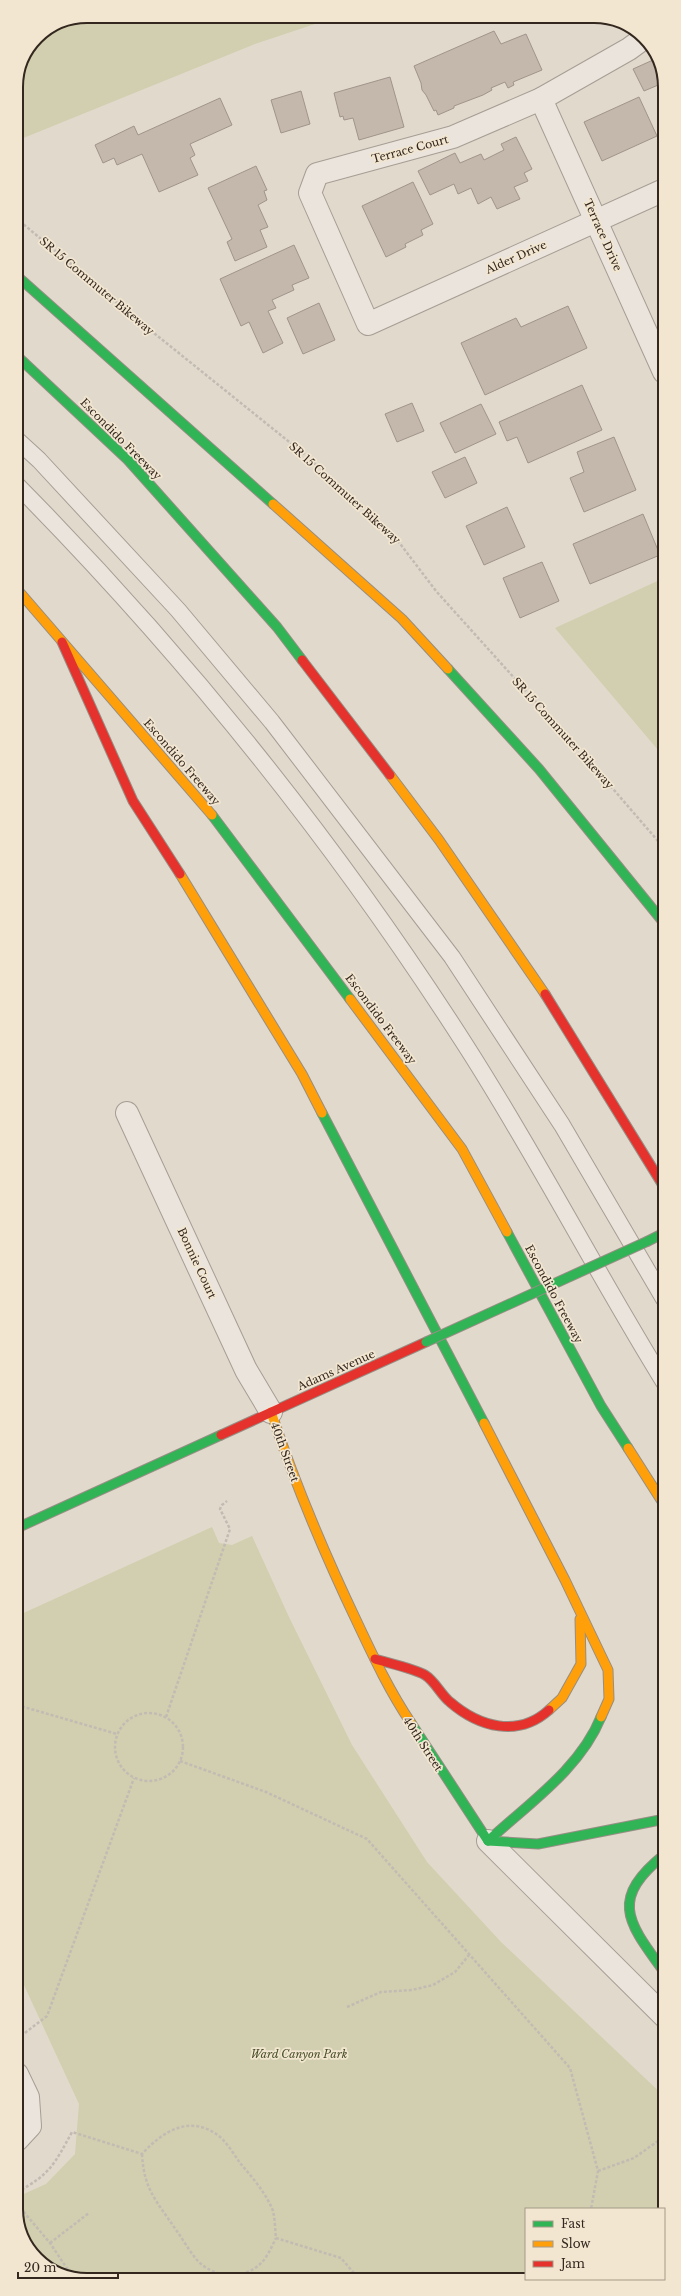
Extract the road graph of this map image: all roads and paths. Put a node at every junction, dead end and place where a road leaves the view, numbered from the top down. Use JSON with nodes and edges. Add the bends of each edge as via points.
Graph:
{"nodes":[{"id":1,"x":639,"y":42,"type":"edge"},
{"id":2,"x":541,"y":99,"type":"junction"},
{"id":3,"x":658,"y":193,"type":"edge"},
{"id":4,"x":596,"y":221,"type":"junction"},
{"id":5,"x":23,"y":224,"type":"edge"},
{"id":6,"x":23,"y":281,"type":"edge"},
{"id":7,"x":368,"y":324,"type":"joint"},
{"id":8,"x":658,"y":359,"type":"edge"},
{"id":9,"x":23,"y":362,"type":"edge"},
{"id":10,"x":23,"y":445,"type":"edge"},
{"id":11,"x":23,"y":491,"type":"edge"},
{"id":12,"x":23,"y":596,"type":"edge"},
{"id":13,"x":62,"y":642,"type":"junction"},
{"id":14,"x":658,"y":841,"type":"edge"},
{"id":15,"x":658,"y":916,"type":"edge"},
{"id":16,"x":127,"y":1113,"type":"dead end"},
{"id":17,"x":658,"y":1177,"type":"edge"},
{"id":18,"x":658,"y":1236,"type":"edge"},
{"id":19,"x":658,"y":1289,"type":"edge"},
{"id":20,"x":658,"y":1372,"type":"edge"},
{"id":21,"x":271,"y":1412,"type":"junction"},
{"id":22,"x":658,"y":1496,"type":"edge"},
{"id":23,"x":227,"y":1502,"type":"dead end"},
{"id":24,"x":23,"y":1525,"type":"edge"},
{"id":25,"x":580,"y":1614,"type":"junction"},
{"id":26,"x":375,"y":1659,"type":"junction"},
{"id":27,"x":23,"y":1707,"type":"edge"},
{"id":28,"x":166,"y":1717,"type":"junction"},
{"id":29,"x":118,"y":1734,"type":"junction"},
{"id":30,"x":180,"y":1761,"type":"junction"},
{"id":31,"x":134,"y":1778,"type":"junction"},
{"id":32,"x":658,"y":1820,"type":"edge"},
{"id":33,"x":488,"y":1841,"type":"junction"},
{"id":34,"x":658,"y":1859,"type":"edge"},
{"id":35,"x":470,"y":1955,"type":"junction"},
{"id":36,"x":658,"y":1964,"type":"edge"},
{"id":37,"x":347,"y":2007,"type":"dead end"},
{"id":38,"x":658,"y":2010,"type":"edge"},
{"id":39,"x":23,"y":2034,"type":"edge"},
{"id":40,"x":23,"y":2087,"type":"edge"},
{"id":41,"x":24,"y":2133,"type":"edge"},
{"id":42,"x":658,"y":2141,"type":"edge"},
{"id":43,"x":142,"y":2154,"type":"junction"},
{"id":44,"x":598,"y":2171,"type":"junction"},
{"id":45,"x":23,"y":2189,"type":"edge"},
{"id":46,"x":591,"y":2208,"type":"edge"},
{"id":47,"x":23,"y":2211,"type":"edge"},
{"id":48,"x":89,"y":2213,"type":"dead end"},
{"id":49,"x":276,"y":2238,"type":"junction"},
{"id":50,"x":50,"y":2243,"type":"junction"},
{"id":51,"x":68,"y":2270,"type":"edge"},
{"id":52,"x":213,"y":2273,"type":"edge"},
{"id":53,"x":241,"y":2273,"type":"edge"},
{"id":54,"x":354,"y":2273,"type":"edge"}],
"edges":[{"from":1,"to":2,"type":"street","name":"Terrace Court"},
{"from":2,"to":4,"type":"street","name":"Terrace Drive"},
{"from":2,"to":7,"type":"street","name":"Terrace Court","via":[[452,137],[317,174],[310,193]]},
{"from":3,"to":4,"type":"street","name":"Alder Drive"},
{"from":4,"to":7,"type":"street","name":"Alder Drive"},
{"from":4,"to":8,"type":"street","name":"Terrace Drive"},
{"from":5,"to":14,"type":"path","name":"SR 15 Commuter Bikeway","via":[[134,318],[302,452],[395,537],[436,591]]},
{"from":6,"to":15,"type":"main road","via":[[402,619],[539,769]]},
{"from":9,"to":17,"type":"main road","name":"Escondido Freeway","via":[[128,460],[278,627],[439,840],[542,989]]},
{"from":10,"to":19,"type":"lane","via":[[178,610],[272,722],[452,957],[562,1125]]},
{"from":11,"to":20,"type":"lane","via":[[93,563],[194,677],[338,858],[466,1046]]},
{"from":12,"to":13,"type":"main road","name":"Escondido Freeway"},
{"from":13,"to":22,"type":"main road","name":"Escondido Freeway","via":[[199,797],[462,1149],[601,1406]]},
{"from":13,"to":25,"type":"main road","via":[[133,801],[203,909],[302,1074]]},
{"from":16,"to":21,"type":"street","name":"Bonnie Court","via":[[246,1370]]},
{"from":18,"to":21,"type":"main road","name":"Adams Avenue","bridge":true},
{"from":21,"to":24,"type":"main road","name":"Adams Avenue"},
{"from":21,"to":26,"type":"main road","name":"40th Street","via":[[291,1470],[342,1591]]},
{"from":23,"to":28,"type":"path","via":[[220,1509],[230,1530]]},
{"from":25,"to":26,"type":"main road","via":[[581,1664],[562,1698],[538,1720],[508,1728],[476,1721],[449,1702],[425,1675]]},
{"from":25,"to":33,"type":"main road","via":[[608,1670],[609,1699],[593,1737],[564,1772]]},
{"from":26,"to":33,"type":"main road","name":"40th Street","via":[[392,1695]]},
{"from":27,"to":29,"type":"path"},
{"from":28,"to":29,"type":"path","via":[[155,1713],[143,1713],[123,1725]]},
{"from":28,"to":30,"type":"path","via":[[180,1732],[183,1752]]},
{"from":29,"to":31,"type":"path","via":[[115,1745],[119,1764]]},
{"from":30,"to":31,"type":"path","via":[[170,1774],[157,1781]]},
{"from":30,"to":35,"type":"path","via":[[266,1792],[367,1839]]},
{"from":31,"to":39,"type":"path","via":[[47,2016]]},
{"from":32,"to":33,"type":"main road","via":[[538,1844]]},
{"from":33,"to":38,"type":"street","name":"40th Street"},
{"from":34,"to":36,"type":"main road","via":[[646,1867],[631,1889],[629,1914],[639,1938]]},
{"from":35,"to":37,"type":"path","via":[[455,1972],[433,1985],[412,1990],[381,1992]]},
{"from":35,"to":44,"type":"path","via":[[570,2068]]},
{"from":40,"to":41,"type":"street","via":[[28,2097]]},
{"from":42,"to":44,"type":"path","via":[[634,2158]]},
{"from":43,"to":45,"type":"path","via":[[72,2132],[53,2166],[37,2182]]},
{"from":43,"to":49,"type":"path","via":[[156,2138],[168,2130],[187,2126],[205,2128],[220,2137],[263,2192],[273,2211]]},
{"from":43,"to":52,"type":"path","via":[[143,2174],[148,2188],[197,2260]]},
{"from":44,"to":46,"type":"path"},
{"from":47,"to":50,"type":"path"},
{"from":48,"to":50,"type":"path"},
{"from":49,"to":53,"type":"path","via":[[266,2258],[249,2271]]},
{"from":49,"to":54,"type":"path","via":[[341,2258]]},
{"from":50,"to":51,"type":"path"}]}
